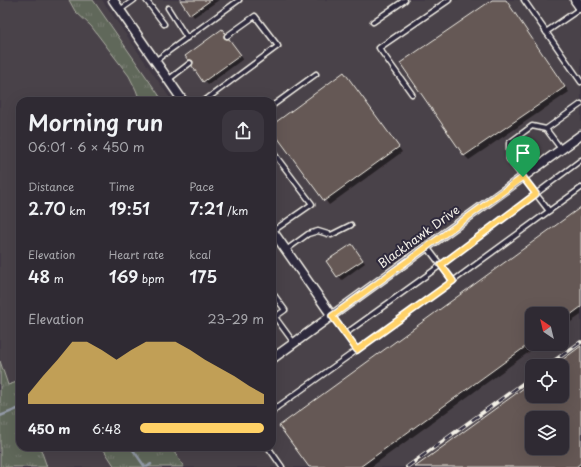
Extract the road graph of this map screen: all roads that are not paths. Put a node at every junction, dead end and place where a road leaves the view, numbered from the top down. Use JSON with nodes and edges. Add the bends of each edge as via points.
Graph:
{"nodes":[{"id":1,"x":113,"y":0,"type":"edge"},
{"id":2,"x":134,"y":0,"type":"edge"},
{"id":3,"x":146,"y":0,"type":"edge"},
{"id":4,"x":240,"y":0,"type":"edge"},
{"id":5,"x":405,"y":0,"type":"edge"},
{"id":6,"x":449,"y":0,"type":"edge"},
{"id":7,"x":524,"y":0,"type":"edge"},
{"id":8,"x":576,"y":0,"type":"edge"},
{"id":9,"x":581,"y":7,"type":"edge"},
{"id":10,"x":168,"y":8,"type":"dead end"},
{"id":11,"x":120,"y":10,"type":"junction"},
{"id":12,"x":373,"y":22,"type":"dead end"},
{"id":13,"x":164,"y":24,"type":"dead end"},
{"id":14,"x":546,"y":32,"type":"junction"},
{"id":15,"x":227,"y":36,"type":"dead end"},
{"id":16,"x":187,"y":38,"type":"junction"},
{"id":17,"x":155,"y":61,"type":"junction"},
{"id":18,"x":190,"y":63,"type":"dead end"},
{"id":19,"x":316,"y":74,"type":"dead end"},
{"id":20,"x":168,"y":80,"type":"junction"},
{"id":21,"x":581,"y":82,"type":"edge"},
{"id":22,"x":412,"y":94,"type":"dead end"},
{"id":23,"x":180,"y":97,"type":"edge"},
{"id":24,"x":209,"y":97,"type":"edge"},
{"id":25,"x":276,"y":103,"type":"edge"},
{"id":26,"x":581,"y":104,"type":"edge"},
{"id":27,"x":546,"y":129,"type":"junction"},
{"id":28,"x":581,"y":135,"type":"edge"},
{"id":29,"x":561,"y":149,"type":"junction"},
{"id":30,"x":276,"y":156,"type":"edge"},
{"id":31,"x":581,"y":160,"type":"edge"},
{"id":32,"x":523,"y":177,"type":"junction"},
{"id":33,"x":581,"y":188,"type":"edge"},
{"id":34,"x":536,"y":194,"type":"junction"},
{"id":35,"x":549,"y":211,"type":"junction"},
{"id":36,"x":351,"y":225,"type":"dead end"},
{"id":37,"x":276,"y":227,"type":"edge"},
{"id":38,"x":276,"y":236,"type":"edge"},
{"id":39,"x":427,"y":247,"type":"junction"},
{"id":40,"x":286,"y":250,"type":"junction"},
{"id":41,"x":441,"y":265,"type":"junction"},
{"id":42,"x":453,"y":281,"type":"junction"},
{"id":43,"x":276,"y":298,"type":"edge"},
{"id":44,"x":332,"y":316,"type":"junction"},
{"id":45,"x":276,"y":317,"type":"edge"},
{"id":46,"x":276,"y":320,"type":"edge"},
{"id":47,"x":345,"y":334,"type":"junction"},
{"id":48,"x":294,"y":343,"type":"junction"},
{"id":49,"x":357,"y":350,"type":"junction"},
{"id":50,"x":276,"y":356,"type":"edge"},
{"id":51,"x":276,"y":408,"type":"edge"},
{"id":52,"x":271,"y":451,"type":"edge"},
{"id":53,"x":282,"y":467,"type":"edge"}],
"edges":[{"from":1,"to":11,"type":"street"},
{"from":2,"to":11,"type":"lane"},
{"from":3,"to":13,"type":"lane"},
{"from":4,"to":16,"type":"lane"},
{"from":5,"to":12,"type":"lane"},
{"from":6,"to":22,"type":"lane","via":[[380,48]]},
{"from":7,"to":14,"type":"lane"},
{"from":8,"to":9,"type":"street"},
{"from":9,"to":14,"type":"lane"},
{"from":10,"to":16,"type":"lane"},
{"from":11,"to":17,"type":"street"},
{"from":14,"to":21,"type":"lane"},
{"from":15,"to":24,"type":"lane","via":[[255,16],[278,46]]},
{"from":16,"to":17,"type":"lane"},
{"from":17,"to":20,"type":"street"},
{"from":18,"to":20,"type":"lane"},
{"from":19,"to":25,"type":"lane"},
{"from":20,"to":23,"type":"street"},
{"from":26,"to":27,"type":"lane"},
{"from":27,"to":29,"type":"lane"},
{"from":27,"to":32,"type":"lane","via":[[532,126],[509,143],[509,159]]},
{"from":28,"to":29,"type":"street","name":"Blackhawk Drive"},
{"from":29,"to":32,"type":"street","name":"Blackhawk Drive"},
{"from":30,"to":37,"type":"lane","via":[[312,204]]},
{"from":31,"to":34,"type":"lane"},
{"from":32,"to":34,"type":"lane"},
{"from":32,"to":39,"type":"street","name":"Blackhawk Drive"},
{"from":33,"to":35,"type":"lane"},
{"from":34,"to":35,"type":"lane"},
{"from":34,"to":41,"type":"lane"},
{"from":35,"to":42,"type":"lane"},
{"from":36,"to":40,"type":"lane","via":[[331,235],[318,231],[308,234]]},
{"from":38,"to":40,"type":"street"},
{"from":39,"to":41,"type":"lane"},
{"from":39,"to":44,"type":"street","name":"Blackhawk Drive"},
{"from":40,"to":44,"type":"street"},
{"from":41,"to":42,"type":"lane"},
{"from":41,"to":47,"type":"lane"},
{"from":42,"to":49,"type":"lane"},
{"from":43,"to":45,"type":"lane","via":[[285,310]]},
{"from":44,"to":47,"type":"lane"},
{"from":44,"to":48,"type":"street","name":"Blackhawk Drive"},
{"from":46,"to":48,"type":"lane"},
{"from":47,"to":49,"type":"lane"},
{"from":48,"to":50,"type":"street","name":"Blackhawk Drive"},
{"from":49,"to":51,"type":"lane"},
{"from":52,"to":53,"type":"lane"}]}
